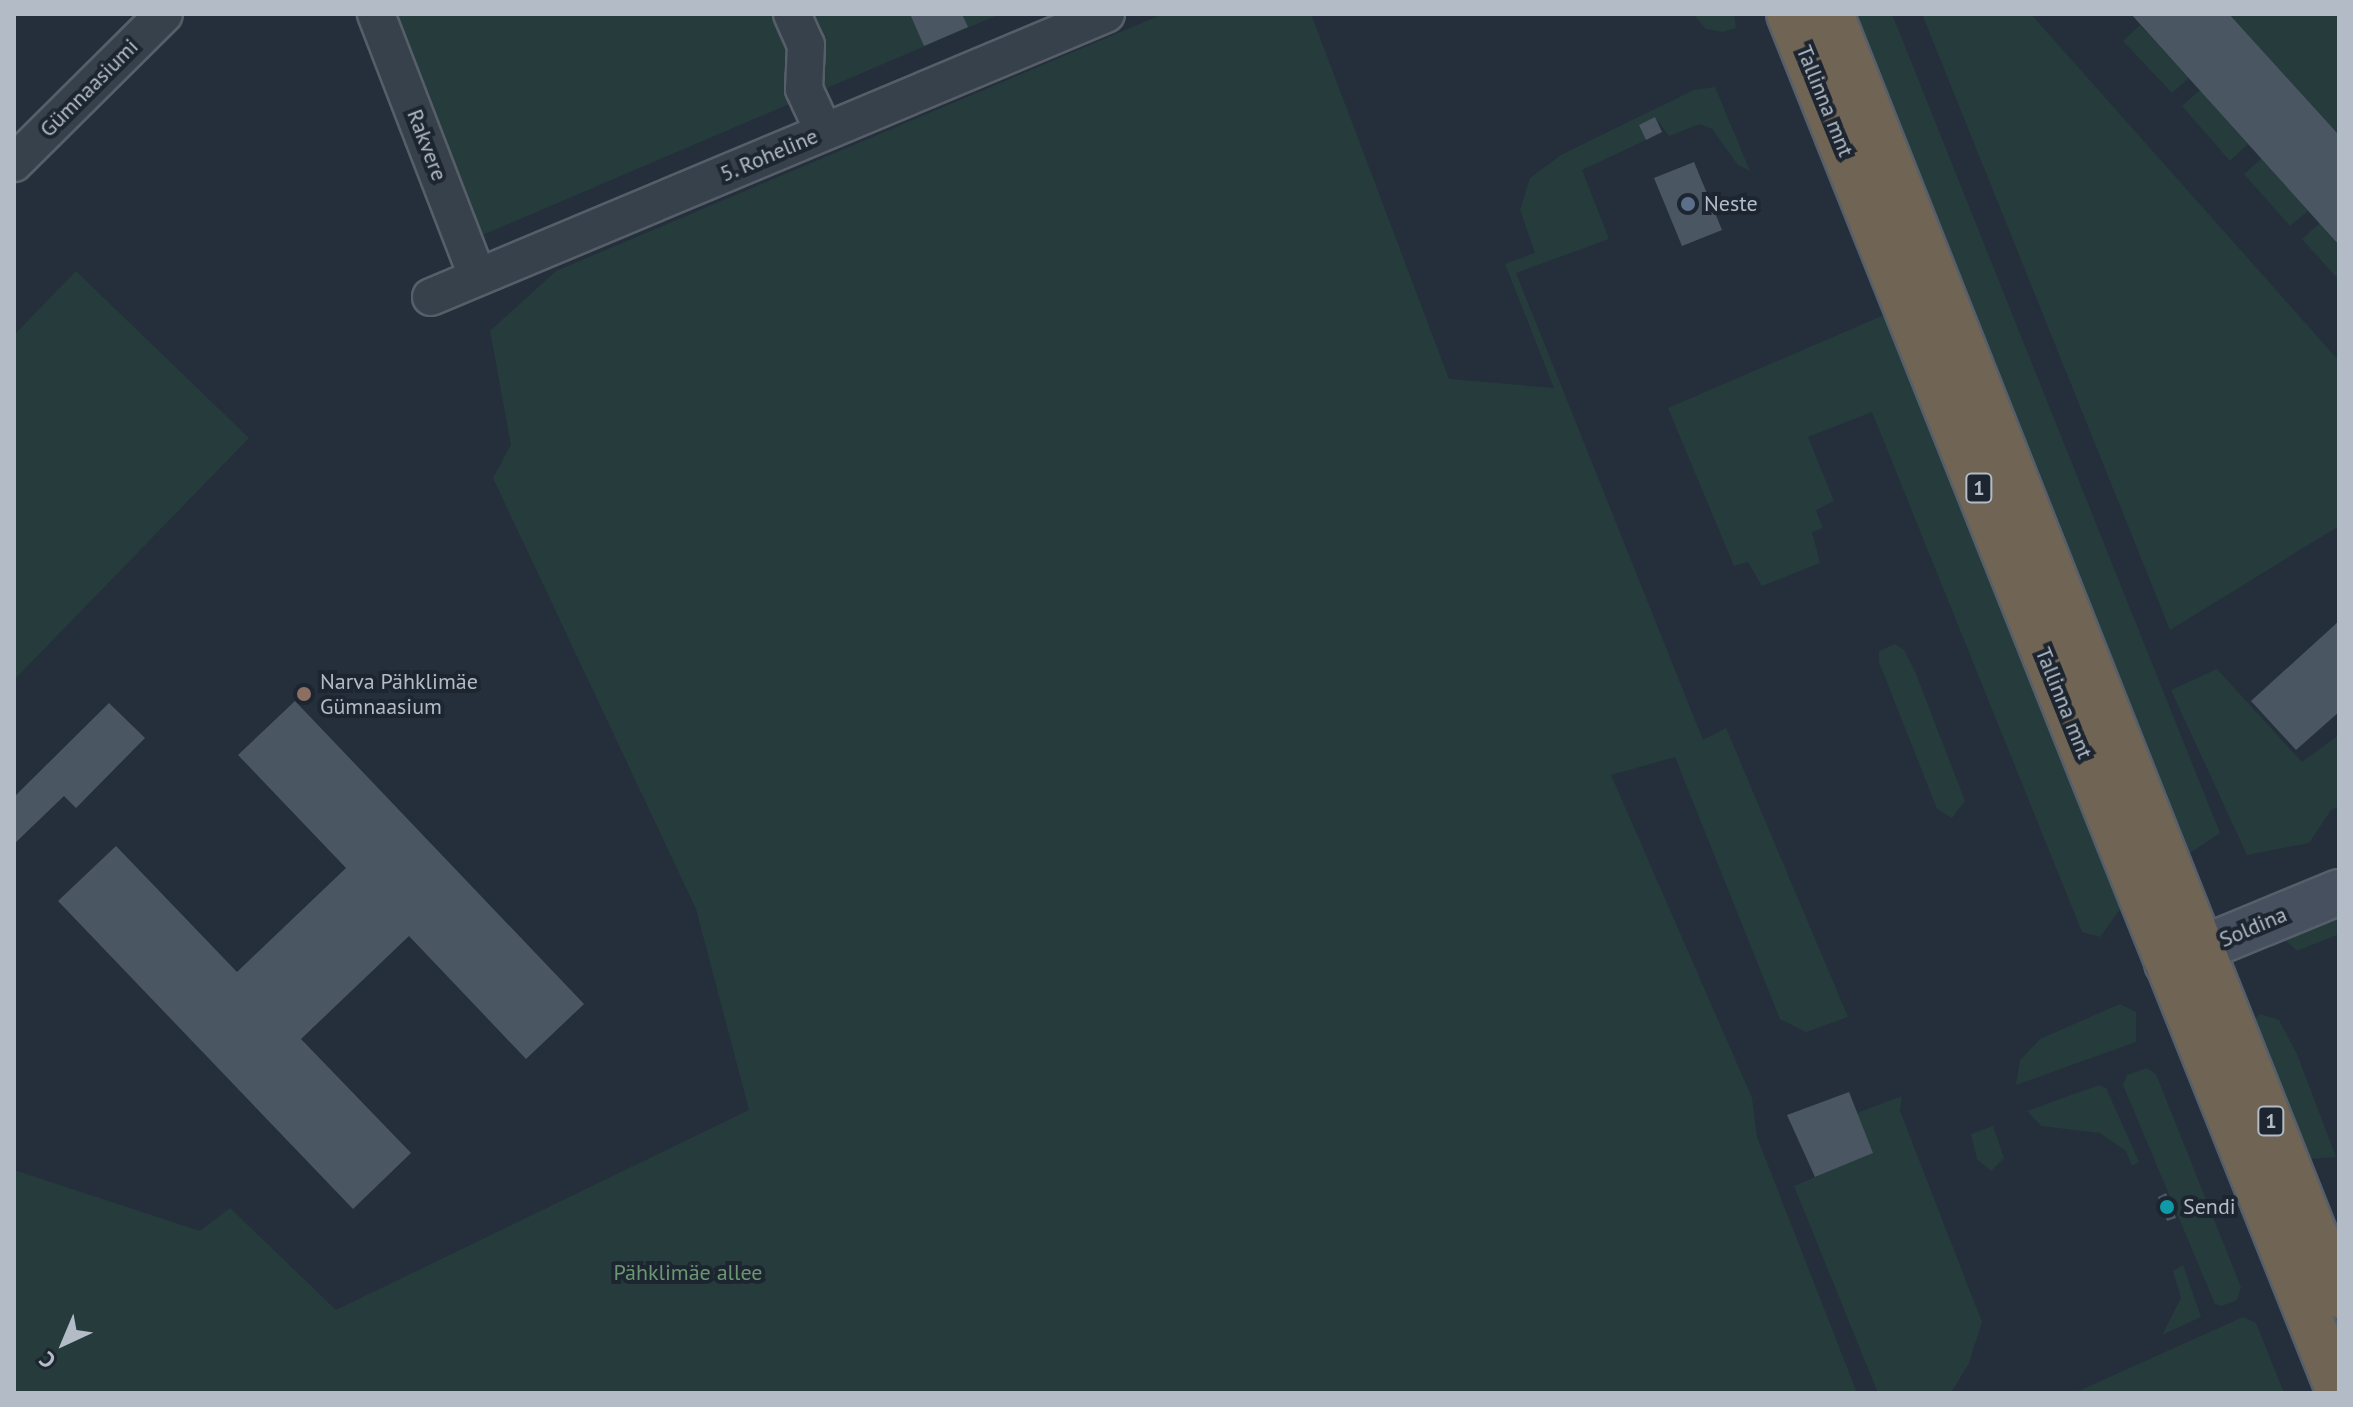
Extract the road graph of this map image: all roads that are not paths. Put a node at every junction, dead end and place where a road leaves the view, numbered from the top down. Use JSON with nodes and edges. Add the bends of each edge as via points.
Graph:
{"nodes":[{"id":1,"x":164,"y":14,"type":"edge"},
{"id":2,"x":376,"y":14,"type":"edge"},
{"id":3,"x":792,"y":14,"type":"edge"},
{"id":4,"x":1106,"y":14,"type":"edge"},
{"id":5,"x":1789,"y":14,"type":"edge"},
{"id":6,"x":1831,"y":14,"type":"edge"},
{"id":7,"x":824,"y":132,"type":"junction"},
{"id":8,"x":14,"y":163,"type":"edge"},
{"id":9,"x":477,"y":276,"type":"junction"},
{"id":10,"x":431,"y":297,"type":"dead end"},
{"id":11,"x":2339,"y":892,"type":"edge"},
{"id":12,"x":2184,"y":956,"type":"junction"},
{"id":13,"x":2339,"y":1295,"type":"edge"},
{"id":14,"x":2339,"y":1392,"type":"edge"}],
"edges":[{"from":1,"to":8,"type":"street","name":"Gümnaasiumi"},
{"from":2,"to":9,"type":"street","name":"Rakvere"},
{"from":3,"to":7,"type":"street","via":[[806,45],[804,89]]},
{"from":4,"to":7,"type":"street","name":"5. Roheline"},
{"from":5,"to":12,"type":"highway","name":"Tallinna mnt","number":"1"},
{"from":6,"to":12,"type":"highway","name":"Tallinna mnt","number":"1"},
{"from":7,"to":9,"type":"street","name":"5. Roheline"},
{"from":9,"to":10,"type":"street","name":"5. Roheline"},
{"from":11,"to":12,"type":"street","name":"Soldina"},
{"from":12,"to":13,"type":"highway","name":"Tallinna mnt","number":"1"},
{"from":12,"to":14,"type":"highway","name":"Tallinna mnt","number":"1"}]}
